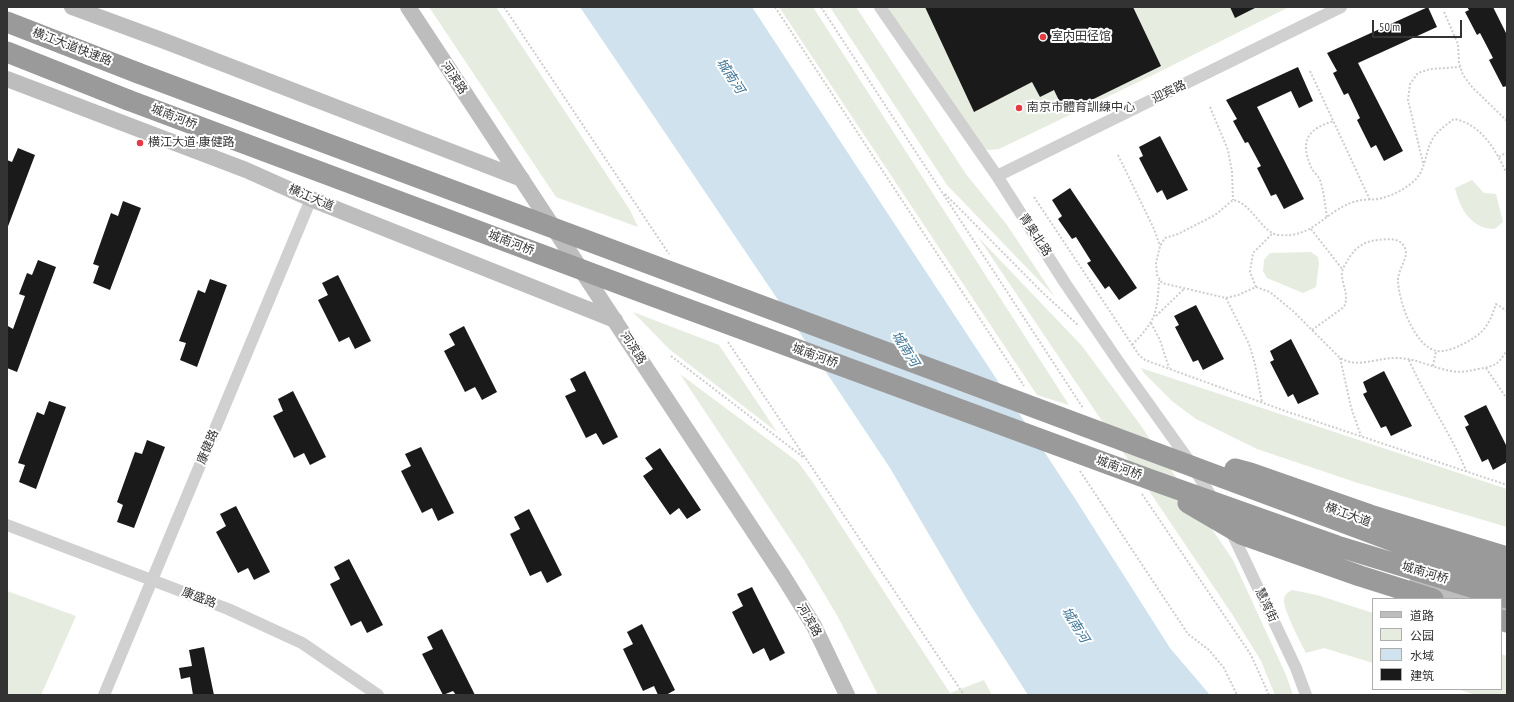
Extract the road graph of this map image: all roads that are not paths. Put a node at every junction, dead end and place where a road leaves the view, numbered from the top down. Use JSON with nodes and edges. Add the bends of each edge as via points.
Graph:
{"nodes":[{"id":1,"x":72,"y":7,"type":"edge"},
{"id":2,"x":408,"y":7,"type":"edge"},
{"id":3,"x":880,"y":7,"type":"edge"},
{"id":4,"x":1341,"y":7,"type":"edge"},
{"id":5,"x":7,"y":22,"type":"edge"},
{"id":6,"x":7,"y":52,"type":"edge"},
{"id":7,"x":138,"y":73,"type":"joint"},
{"id":8,"x":7,"y":79,"type":"edge"},
{"id":9,"x":997,"y":176,"type":"junction"},
{"id":10,"x":522,"y":179,"type":"junction"},
{"id":11,"x":312,"y":198,"type":"junction"},
{"id":12,"x":615,"y":320,"type":"junction"},
{"id":13,"x":1124,"y":442,"type":"junction"},
{"id":14,"x":1190,"y":462,"type":"junction"},
{"id":15,"x":1146,"y":478,"type":"junction"},
{"id":16,"x":1224,"y":517,"type":"junction"},
{"id":17,"x":7,"y":525,"type":"edge"},
{"id":18,"x":1507,"y":557,"type":"edge"},
{"id":19,"x":1507,"y":566,"type":"edge"},
{"id":20,"x":1507,"y":577,"type":"edge"},
{"id":21,"x":152,"y":580,"type":"junction"},
{"id":22,"x":1430,"y":598,"type":"edge"},
{"id":23,"x":1466,"y":598,"type":"edge"},
{"id":24,"x":1507,"y":598,"type":"edge"},
{"id":25,"x":104,"y":695,"type":"edge"},
{"id":26,"x":378,"y":695,"type":"edge"},
{"id":27,"x":848,"y":695,"type":"edge"},
{"id":28,"x":1306,"y":695,"type":"edge"}],
"edges":[{"from":1,"to":10,"type":"street"},
{"from":2,"to":10,"type":"street","name":"河滨路"},
{"from":3,"to":9,"type":"street","name":"青奥北路"},
{"from":4,"to":9,"type":"street","name":"迎宾路"},
{"from":5,"to":7,"type":"highway","name":"横江大道快速路"},
{"from":6,"to":15,"type":"highway","name":"城南河桥","bridge":true,"via":[[128,100]]},
{"from":7,"to":13,"type":"highway","name":"城南河桥","bridge":true},
{"from":8,"to":11,"type":"street","name":"横江大道","via":[[246,170]]},
{"from":9,"to":14,"type":"street","name":"青奥北路","via":[[1120,364]]},
{"from":10,"to":12,"type":"street","name":"河滨路"},
{"from":11,"to":12,"type":"street","name":"横江大道"},
{"from":11,"to":21,"type":"street","name":"康健路"},
{"from":12,"to":27,"type":"street","name":"河滨路","via":[[783,576],[814,626]]},
{"from":13,"to":18,"type":"highway","bridge":true,"via":[[1250,473],[1370,515]]},
{"from":13,"to":20,"type":"highway","name":"城南河桥","bridge":true,"via":[[1425,553]]},
{"from":14,"to":16,"type":"street","name":"青奥北路"},
{"from":14,"to":19,"type":"street","name":"横江大道","via":[[1384,528]]},
{"from":15,"to":22,"type":"highway","bridge":true,"via":[[1241,534]]},
{"from":15,"to":24,"type":"highway","name":"城南河桥","bridge":true,"via":[[1337,546]]},
{"from":16,"to":23,"type":"street","via":[[1384,574]]},
{"from":16,"to":28,"type":"street","name":"慧湾街","via":[[1293,662]]},
{"from":17,"to":21,"type":"street","name":"康盛路"},
{"from":21,"to":25,"type":"street","name":"康健路"},
{"from":21,"to":26,"type":"street","name":"康盛路","via":[[228,609],[302,643]]}]}
